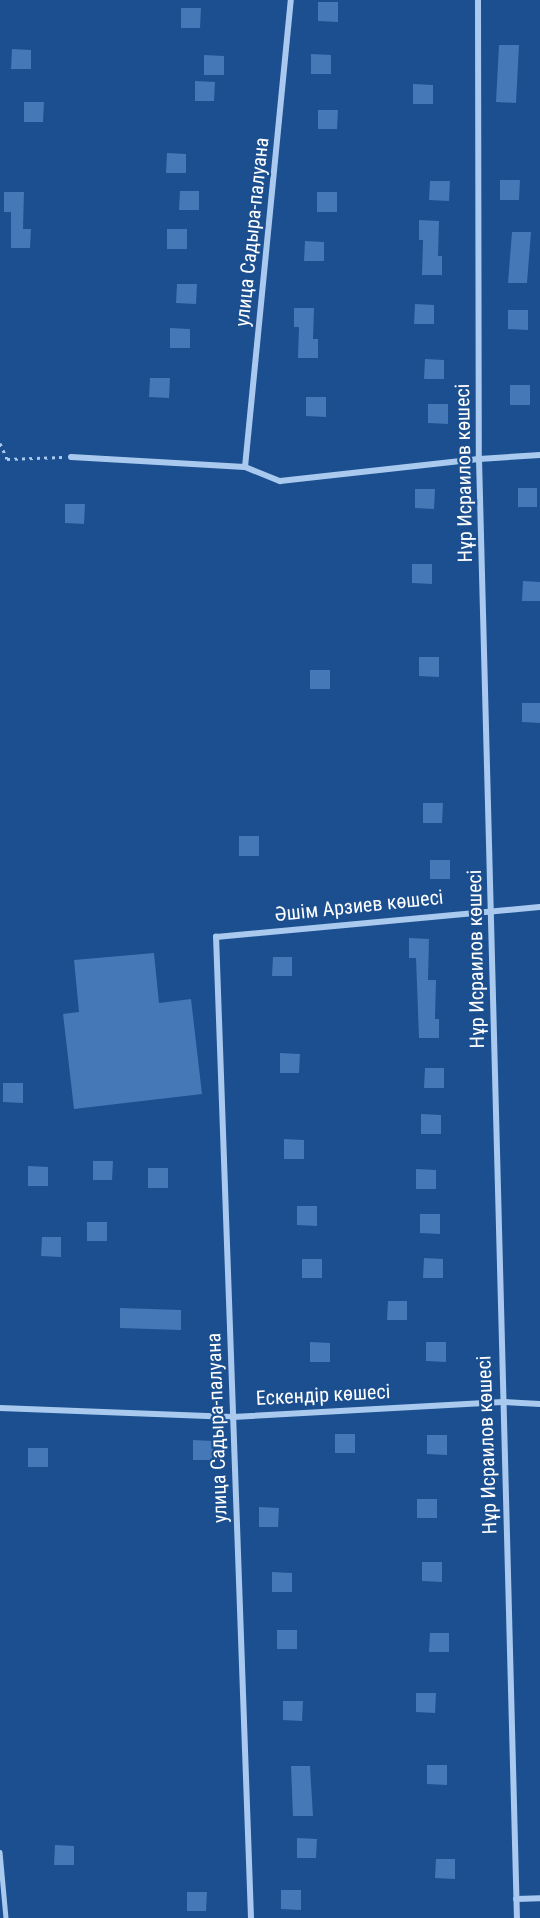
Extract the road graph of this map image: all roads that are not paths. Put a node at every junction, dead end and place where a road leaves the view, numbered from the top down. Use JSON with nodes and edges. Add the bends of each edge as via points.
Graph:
{"nodes":[{"id":1,"x":291,"y":0,"type":"edge"},
{"id":2,"x":478,"y":0,"type":"edge"},
{"id":3,"x":540,"y":455,"type":"edge"},
{"id":4,"x":71,"y":457,"type":"road end"},
{"id":5,"x":479,"y":459,"type":"junction"},
{"id":6,"x":245,"y":467,"type":"junction"},
{"id":7,"x":540,"y":907,"type":"edge"},
{"id":8,"x":491,"y":910,"type":"junction"},
{"id":9,"x":216,"y":937,"type":"joint"},
{"id":10,"x":503,"y":1402,"type":"junction"},
{"id":11,"x":540,"y":1404,"type":"edge"},
{"id":12,"x":0,"y":1408,"type":"edge"},
{"id":13,"x":233,"y":1417,"type":"junction"},
{"id":14,"x":0,"y":1852,"type":"edge"},
{"id":15,"x":540,"y":1898,"type":"edge"},
{"id":16,"x":516,"y":1899,"type":"junction"},
{"id":17,"x":6,"y":1918,"type":"edge"},
{"id":18,"x":251,"y":1918,"type":"edge"},
{"id":19,"x":517,"y":1918,"type":"edge"}],
"edges":[{"from":1,"to":6,"type":"street","name":"улица Садыра-палуана"},
{"from":2,"to":5,"type":"street","name":"Нұр Исраилов көшесі"},
{"from":3,"to":5,"type":"street"},
{"from":4,"to":6,"type":"street"},
{"from":5,"to":6,"type":"street","via":[[280,481]]},
{"from":5,"to":8,"type":"street","name":"Нұр Исраилов көшесі"},
{"from":7,"to":8,"type":"street","name":"Әшім Арзиев көшесі"},
{"from":8,"to":9,"type":"street","name":"Әшім Арзиев көшесі"},
{"from":8,"to":10,"type":"street","name":"Нұр Исраилов көшесі"},
{"from":9,"to":13,"type":"street","name":"улица Садыра-палуана"},
{"from":10,"to":11,"type":"street","name":"Ескендір көшесі"},
{"from":10,"to":13,"type":"street","name":"Ескендір көшесі"},
{"from":10,"to":16,"type":"street","name":"Нұр Исраилов көшесі"},
{"from":12,"to":13,"type":"street","name":"Ескендір көшесі"},
{"from":13,"to":18,"type":"street","name":"улица Садыра-палуана"},
{"from":14,"to":17,"type":"lane"},
{"from":15,"to":16,"type":"street"},
{"from":16,"to":19,"type":"street","name":"Нұр Исраилов көшесі"}]}
